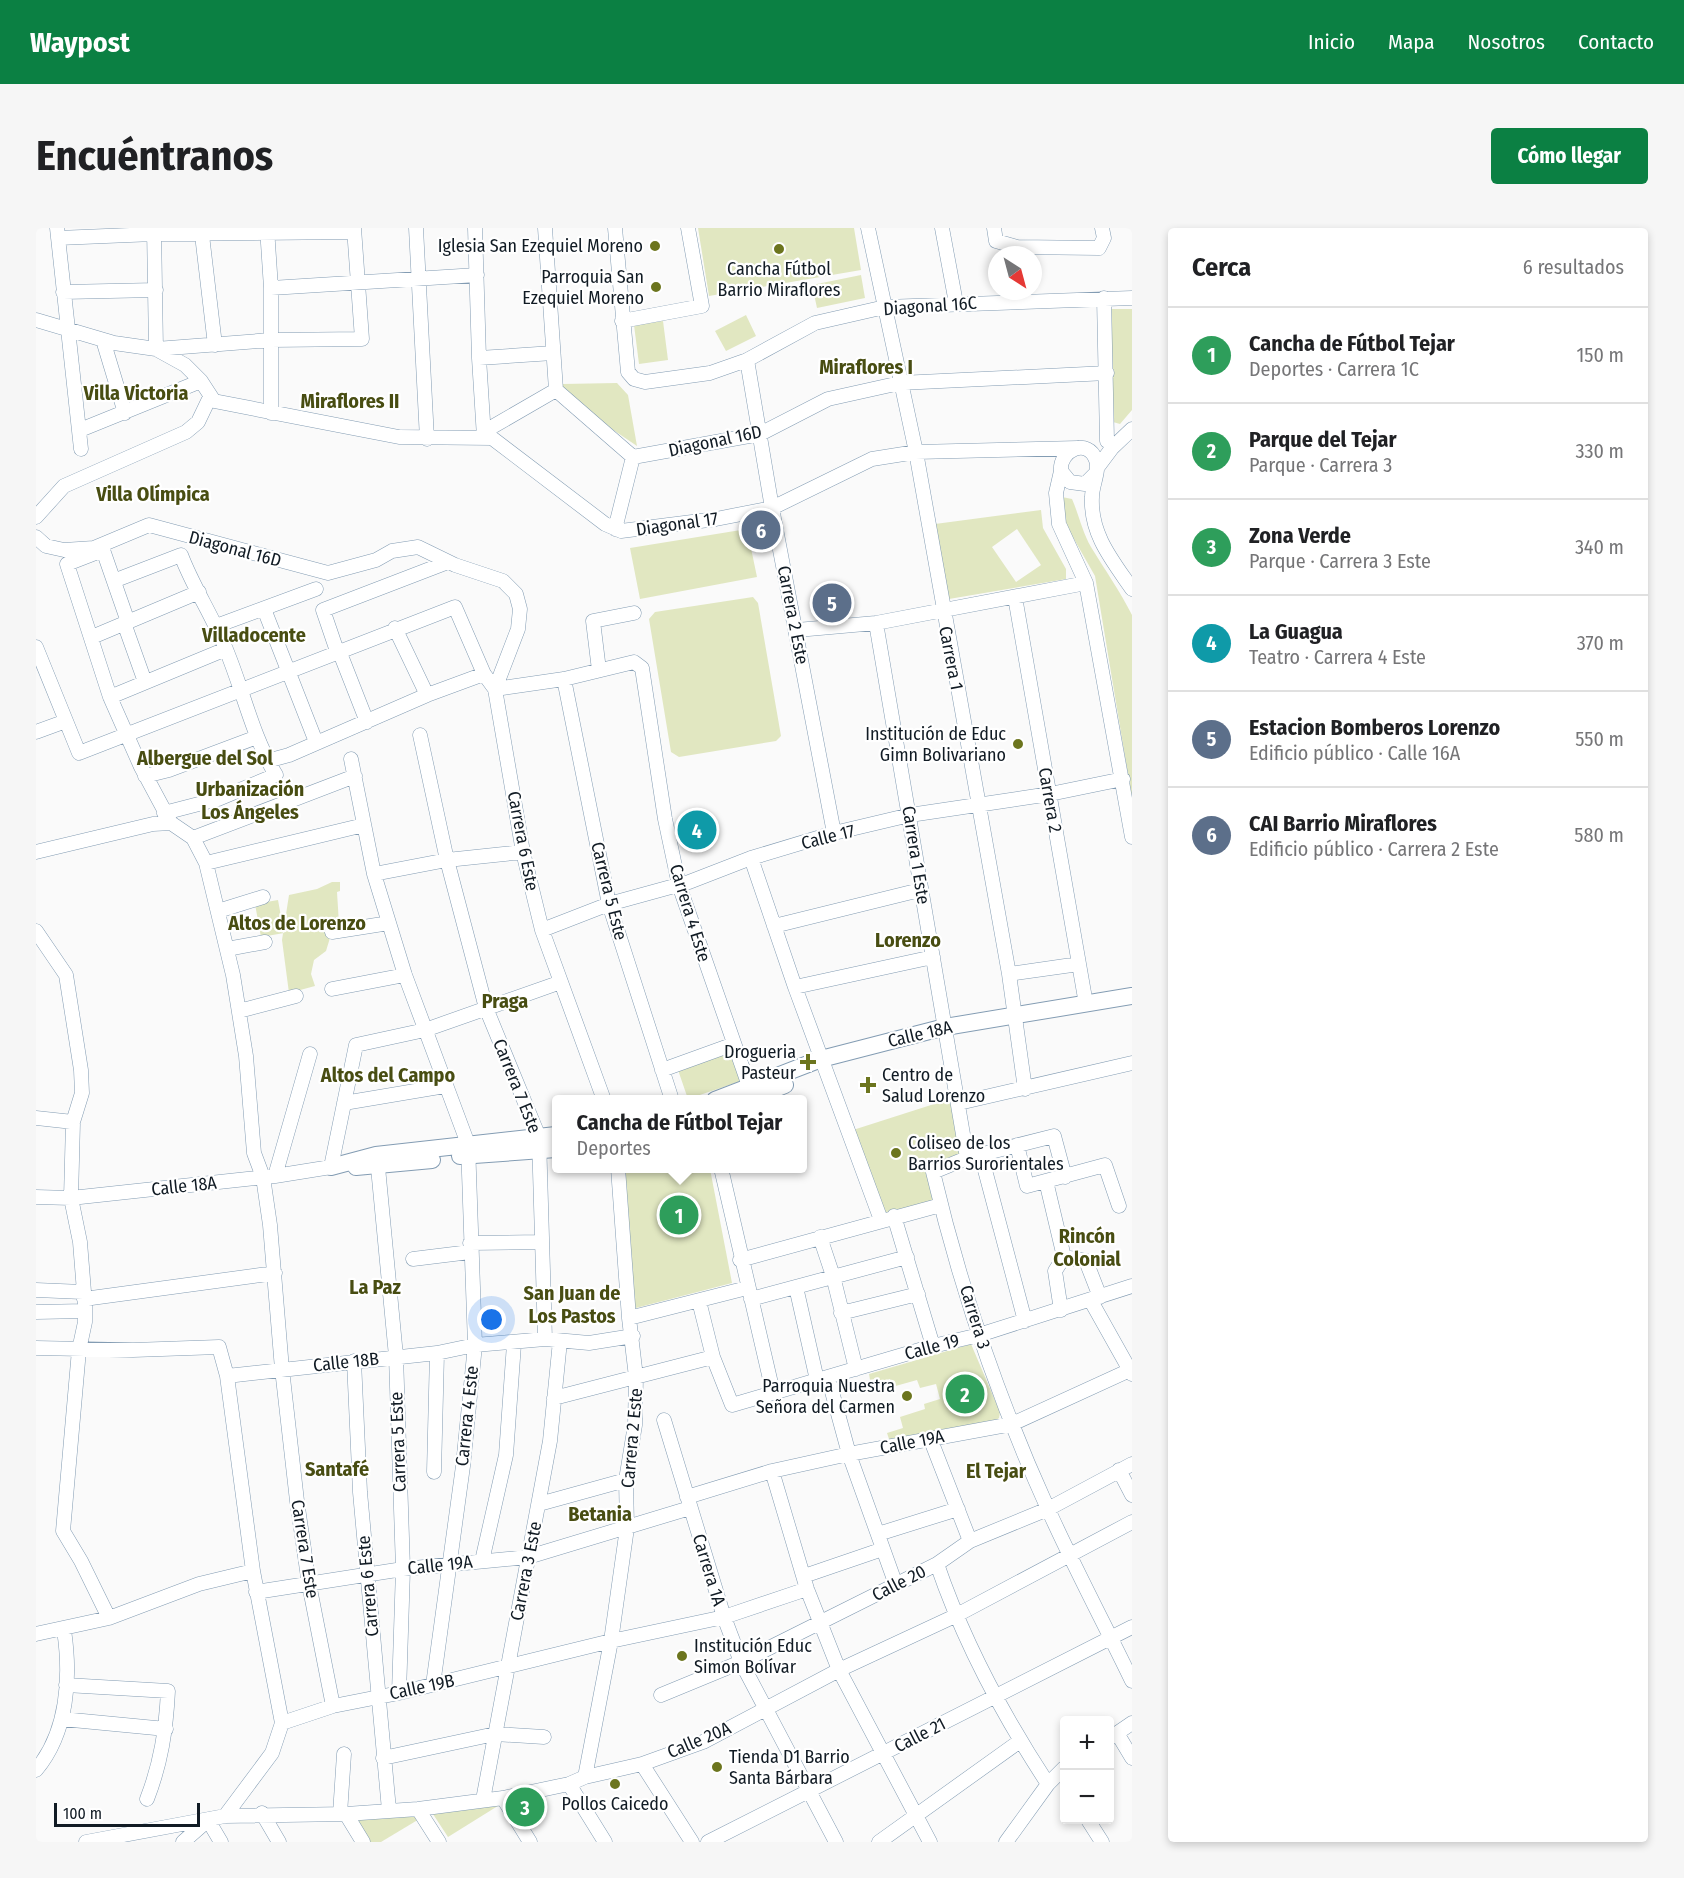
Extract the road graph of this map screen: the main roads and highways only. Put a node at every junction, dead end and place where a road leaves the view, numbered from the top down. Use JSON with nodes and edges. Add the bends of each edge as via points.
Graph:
{"nodes":[{"id":1,"x":1132,"y":996,"type":"edge"},
{"id":2,"x":1132,"y":1003,"type":"edge"},
{"id":3,"x":1017,"y":1020,"type":"junction"},
{"id":4,"x":748,"y":1093,"type":"edge"},
{"id":5,"x":545,"y":1145,"type":"edge"},
{"id":6,"x":331,"y":1167,"type":"road end"}],
"edges":[{"from":1,"to":3,"type":"main road","name":"Calle 18A"},
{"from":2,"to":3,"type":"main road","name":"Calle 18A"},
{"from":3,"to":4,"type":"main road","name":"Calle 18A","via":[[946,1031],[823,1064]]},
{"from":5,"to":6,"type":"main road","name":"Calle 18A"}]}
